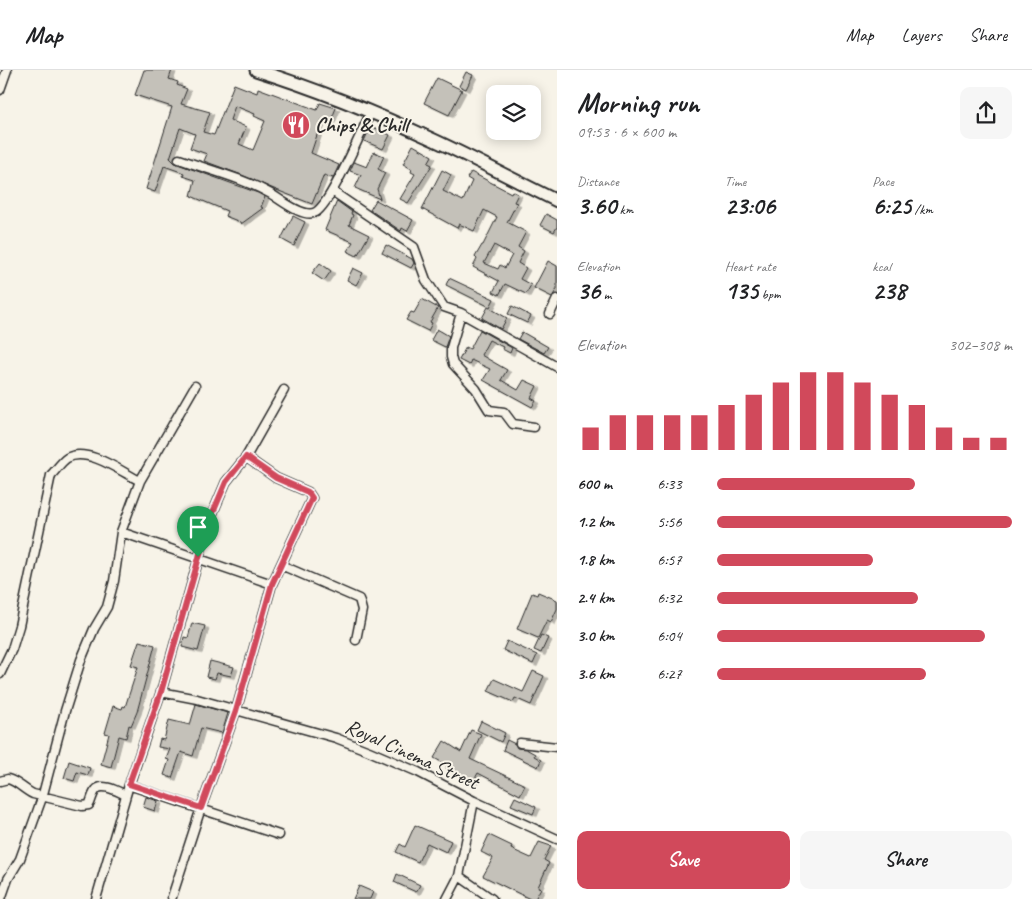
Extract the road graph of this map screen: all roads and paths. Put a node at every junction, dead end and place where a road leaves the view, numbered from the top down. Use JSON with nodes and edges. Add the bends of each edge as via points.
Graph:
{"nodes":[{"id":1,"x":7,"y":70,"type":"edge"},
{"id":2,"x":256,"y":70,"type":"edge"},
{"id":3,"x":0,"y":90,"type":"edge"},
{"id":4,"x":371,"y":112,"type":"junction"},
{"id":5,"x":179,"y":159,"type":"dead end"},
{"id":6,"x":332,"y":191,"type":"junction"},
{"id":7,"x":557,"y":201,"type":"edge"},
{"id":8,"x":557,"y":299,"type":"edge"},
{"id":9,"x":461,"y":314,"type":"junction"},
{"id":10,"x":550,"y":314,"type":"dead end"},
{"id":11,"x":557,"y":367,"type":"edge"},
{"id":12,"x":195,"y":386,"type":"dead end"},
{"id":13,"x":284,"y":390,"type":"dead end"},
{"id":14,"x":534,"y":427,"type":"dead end"},
{"id":15,"x":246,"y":457,"type":"junction"},
{"id":16,"x":140,"y":481,"type":"junction"},
{"id":17,"x":121,"y":532,"type":"junction"},
{"id":18,"x":198,"y":557,"type":"junction"},
{"id":19,"x":281,"y":565,"type":"junction"},
{"id":20,"x":272,"y":584,"type":"junction"},
{"id":21,"x":356,"y":640,"type":"dead end"},
{"id":22,"x":0,"y":674,"type":"edge"},
{"id":23,"x":161,"y":692,"type":"junction"},
{"id":24,"x":236,"y":711,"type":"junction"},
{"id":25,"x":520,"y":743,"type":"dead end"},
{"id":26,"x":557,"y":747,"type":"edge"},
{"id":27,"x":0,"y":781,"type":"edge"},
{"id":28,"x":129,"y":784,"type":"junction"},
{"id":29,"x":126,"y":795,"type":"junction"},
{"id":30,"x":42,"y":798,"type":"junction"},
{"id":31,"x":474,"y":801,"type":"junction"},
{"id":32,"x":201,"y":808,"type":"junction"},
{"id":33,"x":279,"y":835,"type":"dead end"},
{"id":34,"x":557,"y":839,"type":"edge"},
{"id":35,"x":459,"y":876,"type":"junction"},
{"id":36,"x":172,"y":898,"type":"dead end"},
{"id":37,"x":1,"y":899,"type":"edge"},
{"id":38,"x":96,"y":899,"type":"edge"},
{"id":39,"x":447,"y":899,"type":"edge"},
{"id":40,"x":492,"y":899,"type":"edge"}],
"edges":[{"from":1,"to":3,"type":"street"},
{"from":2,"to":4,"type":"main road"},
{"from":4,"to":6,"type":"street"},
{"from":4,"to":7,"type":"main road"},
{"from":5,"to":6,"type":"street","via":[[246,183],[307,214],[316,212]]},
{"from":6,"to":9,"type":"street","via":[[414,247],[426,280],[440,301]]},
{"from":8,"to":10,"type":"street"},
{"from":9,"to":11,"type":"street"},
{"from":9,"to":14,"type":"street","via":[[450,348],[453,364],[476,389],[489,410],[504,412],[513,424]]},
{"from":12,"to":16,"type":"street"},
{"from":13,"to":15,"type":"street"},
{"from":15,"to":18,"type":"street","via":[[219,496]]},
{"from":15,"to":19,"type":"street","via":[[276,478],[308,492],[312,498]]},
{"from":16,"to":17,"type":"street"},
{"from":16,"to":22,"type":"street","via":[[98,459],[77,455],[67,458],[50,475],[19,626]]},
{"from":17,"to":18,"type":"street"},
{"from":17,"to":30,"type":"street","via":[[107,607],[81,660]]},
{"from":18,"to":20,"type":"street"},
{"from":18,"to":23,"type":"street"},
{"from":19,"to":20,"type":"street"},
{"from":19,"to":21,"type":"street","via":[[359,599],[362,610]]},
{"from":20,"to":24,"type":"street"},
{"from":23,"to":24,"type":"street","name":"Royal Cinema Street"},
{"from":23,"to":28,"type":"street"},
{"from":24,"to":31,"type":"street","name":"Royal Cinema Street","via":[[336,738],[418,772]]},
{"from":24,"to":32,"type":"street"},
{"from":25,"to":26,"type":"street"},
{"from":27,"to":30,"type":"street","via":[[16,782]]},
{"from":28,"to":29,"type":"street"},
{"from":28,"to":32,"type":"street"},
{"from":29,"to":30,"type":"street","via":[[100,787],[89,805],[82,806]]},
{"from":29,"to":38,"type":"street"},
{"from":30,"to":37,"type":"street","via":[[20,859]]},
{"from":31,"to":34,"type":"street","name":"Royal Cinema Street"},
{"from":31,"to":35,"type":"street"},
{"from":32,"to":33,"type":"street"},
{"from":32,"to":36,"type":"street"},
{"from":35,"to":39,"type":"street"},
{"from":35,"to":40,"type":"street"}]}
